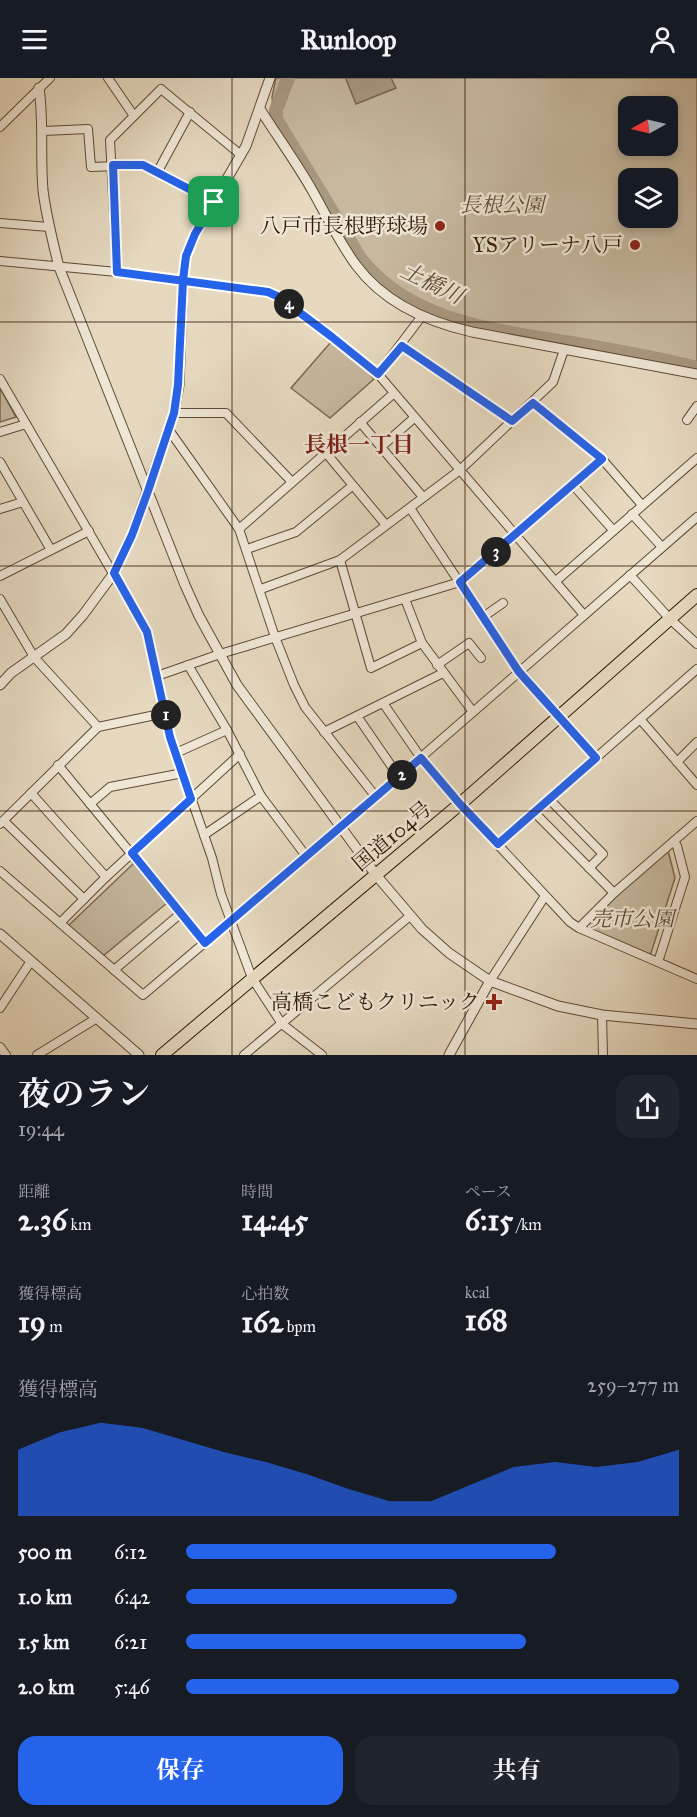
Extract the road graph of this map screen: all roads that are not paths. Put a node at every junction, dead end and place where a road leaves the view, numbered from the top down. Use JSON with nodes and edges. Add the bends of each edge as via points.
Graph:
{"nodes":[{"id":1,"x":50,"y":78,"type":"edge"},
{"id":2,"x":108,"y":78,"type":"edge"},
{"id":3,"x":267,"y":81,"type":"edge"},
{"id":4,"x":39,"y":88,"type":"junction"},
{"id":5,"x":260,"y":109,"type":"junction"},
{"id":6,"x":190,"y":112,"type":"junction"},
{"id":7,"x":134,"y":116,"type":"junction"},
{"id":8,"x":0,"y":127,"type":"edge"},
{"id":9,"x":42,"y":131,"type":"junction"},
{"id":10,"x":241,"y":155,"type":"junction"},
{"id":11,"x":113,"y":165,"type":"junction"},
{"id":12,"x":158,"y":171,"type":"junction"},
{"id":13,"x":214,"y":202,"type":"junction"},
{"id":14,"x":0,"y":223,"type":"edge"},
{"id":15,"x":49,"y":227,"type":"junction"},
{"id":16,"x":0,"y":261,"type":"edge"},
{"id":17,"x":59,"y":267,"type":"junction"},
{"id":18,"x":117,"y":272,"type":"junction"},
{"id":19,"x":183,"y":280,"type":"junction"},
{"id":20,"x":422,"y":316,"type":"junction"},
{"id":21,"x":402,"y":346,"type":"junction"},
{"id":22,"x":564,"y":350,"type":"junction"},
{"id":23,"x":378,"y":374,"type":"junction"},
{"id":24,"x":697,"y":374,"type":"edge"},
{"id":25,"x":0,"y":379,"type":"edge"},
{"id":26,"x":393,"y":394,"type":"junction"},
{"id":27,"x":533,"y":403,"type":"junction"},
{"id":28,"x":697,"y":406,"type":"edge"},
{"id":29,"x":174,"y":413,"type":"junction"},
{"id":30,"x":414,"y":418,"type":"junction"},
{"id":31,"x":687,"y":420,"type":"dead end"},
{"id":32,"x":512,"y":421,"type":"junction"},
{"id":33,"x":360,"y":422,"type":"junction"},
{"id":34,"x":26,"y":424,"type":"junction"},
{"id":35,"x":169,"y":430,"type":"junction"},
{"id":36,"x":0,"y":432,"type":"edge"},
{"id":37,"x":381,"y":447,"type":"junction"},
{"id":38,"x":326,"y":453,"type":"junction"},
{"id":39,"x":697,"y":458,"type":"edge"},
{"id":40,"x":602,"y":459,"type":"junction"},
{"id":41,"x":0,"y":462,"type":"edge"},
{"id":42,"x":460,"y":470,"type":"junction"},
{"id":43,"x":292,"y":482,"type":"junction"},
{"id":44,"x":573,"y":485,"type":"junction"},
{"id":45,"x":352,"y":486,"type":"junction"},
{"id":46,"x":148,"y":491,"type":"junction"},
{"id":47,"x":423,"y":497,"type":"junction"},
{"id":48,"x":23,"y":502,"type":"junction"},
{"id":49,"x":642,"y":505,"type":"junction"},
{"id":50,"x":410,"y":508,"type":"junction"},
{"id":51,"x":0,"y":509,"type":"edge"},
{"id":52,"x":632,"y":514,"type":"junction"},
{"id":53,"x":697,"y":518,"type":"edge"},
{"id":54,"x":387,"y":525,"type":"junction"},
{"id":55,"x":239,"y":529,"type":"junction"},
{"id":56,"x":613,"y":530,"type":"junction"},
{"id":57,"x":89,"y":531,"type":"junction"},
{"id":58,"x":516,"y":535,"type":"junction"},
{"id":59,"x":662,"y":547,"type":"junction"},
{"id":60,"x":247,"y":549,"type":"junction"},
{"id":61,"x":51,"y":550,"type":"junction"},
{"id":62,"x":340,"y":560,"type":"junction"},
{"id":63,"x":114,"y":573,"type":"junction"},
{"id":64,"x":630,"y":575,"type":"junction"},
{"id":65,"x":0,"y":576,"type":"edge"},
{"id":66,"x":556,"y":581,"type":"junction"},
{"id":67,"x":460,"y":582,"type":"junction"},
{"id":68,"x":261,"y":589,"type":"junction"},
{"id":69,"x":697,"y":595,"type":"edge"},
{"id":70,"x":0,"y":599,"type":"edge"},
{"id":71,"x":405,"y":599,"type":"junction"},
{"id":72,"x":503,"y":603,"type":"dead end"},
{"id":73,"x":357,"y":613,"type":"junction"},
{"id":74,"x":584,"y":615,"type":"junction"},
{"id":75,"x":483,"y":617,"type":"junction"},
{"id":76,"x":669,"y":619,"type":"junction"},
{"id":77,"x":275,"y":637,"type":"junction"},
{"id":78,"x":422,"y":643,"type":"junction"},
{"id":79,"x":697,"y":644,"type":"edge"},
{"id":80,"x":219,"y":654,"type":"junction"},
{"id":81,"x":34,"y":657,"type":"junction"},
{"id":82,"x":481,"y":658,"type":"dead end"},
{"id":83,"x":188,"y":665,"type":"junction"},
{"id":84,"x":437,"y":665,"type":"junction"},
{"id":85,"x":697,"y":669,"type":"edge"},
{"id":86,"x":519,"y":672,"type":"junction"},
{"id":87,"x":443,"y":673,"type":"junction"},
{"id":88,"x":157,"y":676,"type":"junction"},
{"id":89,"x":0,"y":685,"type":"edge"},
{"id":90,"x":383,"y":703,"type":"junction"},
{"id":91,"x":165,"y":712,"type":"junction"},
{"id":92,"x":473,"y":712,"type":"junction"},
{"id":93,"x":357,"y":716,"type":"junction"},
{"id":94,"x":559,"y":717,"type":"junction"},
{"id":95,"x":639,"y":719,"type":"junction"},
{"id":96,"x":98,"y":727,"type":"junction"},
{"id":97,"x":227,"y":730,"type":"junction"},
{"id":98,"x":324,"y":732,"type":"junction"},
{"id":99,"x":697,"y":742,"type":"edge"},
{"id":100,"x":176,"y":753,"type":"junction"},
{"id":101,"x":240,"y":754,"type":"junction"},
{"id":102,"x":421,"y":758,"type":"junction"},
{"id":103,"x":596,"y":758,"type":"junction"},
{"id":104,"x":677,"y":762,"type":"junction"},
{"id":105,"x":58,"y":765,"type":"junction"},
{"id":106,"x":183,"y":772,"type":"junction"},
{"id":107,"x":399,"y":777,"type":"junction"},
{"id":108,"x":697,"y":785,"type":"edge"},
{"id":109,"x":31,"y":793,"type":"junction"},
{"id":110,"x":261,"y":796,"type":"junction"},
{"id":111,"x":376,"y":797,"type":"junction"},
{"id":112,"x":191,"y":799,"type":"junction"},
{"id":113,"x":549,"y":799,"type":"junction"},
{"id":114,"x":90,"y":804,"type":"junction"},
{"id":115,"x":460,"y":804,"type":"junction"},
{"id":116,"x":534,"y":812,"type":"junction"},
{"id":117,"x":697,"y":821,"type":"edge"},
{"id":118,"x":2,"y":823,"type":"edge"},
{"id":119,"x":341,"y":827,"type":"junction"},
{"id":120,"x":204,"y":835,"type":"junction"},
{"id":121,"x":674,"y":841,"type":"junction"},
{"id":122,"x":498,"y":844,"type":"junction"},
{"id":123,"x":132,"y":853,"type":"junction"},
{"id":124,"x":306,"y":856,"type":"junction"},
{"id":125,"x":589,"y":868,"type":"junction"},
{"id":126,"x":0,"y":871,"type":"edge"},
{"id":127,"x":376,"y":875,"type":"junction"},
{"id":128,"x":106,"y":877,"type":"junction"},
{"id":129,"x":614,"y":893,"type":"junction"},
{"id":130,"x":545,"y":896,"type":"junction"},
{"id":131,"x":84,"y":899,"type":"junction"},
{"id":132,"x":180,"y":914,"type":"junction"},
{"id":133,"x":410,"y":916,"type":"junction"},
{"id":134,"x":231,"y":921,"type":"junction"},
{"id":135,"x":60,"y":923,"type":"junction"},
{"id":136,"x":579,"y":928,"type":"junction"},
{"id":137,"x":0,"y":934,"type":"edge"},
{"id":138,"x":205,"y":943,"type":"junction"},
{"id":139,"x":32,"y":961,"type":"junction"},
{"id":140,"x":658,"y":962,"type":"junction"},
{"id":141,"x":114,"y":970,"type":"junction"},
{"id":142,"x":252,"y":978,"type":"junction"},
{"id":143,"x":697,"y":979,"type":"edge"},
{"id":144,"x":490,"y":981,"type":"junction"},
{"id":145,"x":0,"y":1008,"type":"edge"},
{"id":146,"x":602,"y":1015,"type":"junction"},
{"id":147,"x":97,"y":1018,"type":"junction"},
{"id":148,"x":697,"y":1023,"type":"edge"},
{"id":149,"x":282,"y":1024,"type":"junction"},
{"id":150,"x":0,"y":1047,"type":"edge"},
{"id":151,"x":312,"y":1052,"type":"edge"},
{"id":152,"x":6,"y":1055,"type":"edge"},
{"id":153,"x":37,"y":1055,"type":"edge"},
{"id":154,"x":139,"y":1055,"type":"edge"},
{"id":155,"x":162,"y":1055,"type":"edge"},
{"id":156,"x":244,"y":1055,"type":"edge"},
{"id":157,"x":322,"y":1055,"type":"edge"},
{"id":158,"x":449,"y":1055,"type":"edge"},
{"id":159,"x":603,"y":1055,"type":"edge"}],
"edges":[{"from":1,"to":4,"type":"street"},
{"from":2,"to":7,"type":"street"},
{"from":3,"to":5,"type":"street"},
{"from":4,"to":8,"type":"street"},
{"from":4,"to":9,"type":"street"},
{"from":5,"to":10,"type":"street"},
{"from":5,"to":20,"type":"street","via":[[356,265],[376,287]]},
{"from":6,"to":7,"type":"street","via":[[161,89]]},
{"from":6,"to":10,"type":"street"},
{"from":6,"to":12,"type":"street"},
{"from":7,"to":11,"type":"street","via":[[111,140]]},
{"from":9,"to":11,"type":"street","via":[[88,129],[91,167]]},
{"from":9,"to":15,"type":"street","via":[[43,189]]},
{"from":10,"to":13,"type":"street"},
{"from":11,"to":12,"type":"street","via":[[143,165]]},
{"from":11,"to":18,"type":"street"},
{"from":12,"to":13,"type":"street"},
{"from":13,"to":19,"type":"street","via":[[186,256]]},
{"from":14,"to":15,"type":"street"},
{"from":15,"to":17,"type":"street"},
{"from":16,"to":17,"type":"street"},
{"from":17,"to":18,"type":"street"},
{"from":17,"to":46,"type":"street"},
{"from":18,"to":19,"type":"street"},
{"from":19,"to":23,"type":"street","via":[[268,292],[279,297]]},
{"from":19,"to":29,"type":"street"},
{"from":20,"to":21,"type":"street"},
{"from":20,"to":22,"type":"street","via":[[455,328]]},
{"from":21,"to":23,"type":"street"},
{"from":21,"to":32,"type":"street"},
{"from":22,"to":24,"type":"street"},
{"from":22,"to":27,"type":"street","via":[[553,381]]},
{"from":23,"to":26,"type":"street"},
{"from":25,"to":34,"type":"street"},
{"from":26,"to":30,"type":"street"},
{"from":26,"to":33,"type":"street"},
{"from":27,"to":32,"type":"street"},
{"from":27,"to":40,"type":"street"},
{"from":28,"to":31,"type":"street"},
{"from":29,"to":35,"type":"street"},
{"from":29,"to":43,"type":"street","via":[[226,413]]},
{"from":30,"to":37,"type":"street"},
{"from":30,"to":42,"type":"street"},
{"from":32,"to":42,"type":"street"},
{"from":33,"to":37,"type":"street"},
{"from":33,"to":38,"type":"street"},
{"from":34,"to":36,"type":"street"},
{"from":34,"to":57,"type":"street"},
{"from":35,"to":46,"type":"street"},
{"from":35,"to":55,"type":"street"},
{"from":37,"to":47,"type":"street"},
{"from":38,"to":43,"type":"street"},
{"from":38,"to":45,"type":"street"},
{"from":39,"to":49,"type":"street"},
{"from":40,"to":44,"type":"street"},
{"from":40,"to":49,"type":"street"},
{"from":41,"to":48,"type":"street"},
{"from":42,"to":47,"type":"street"},
{"from":42,"to":58,"type":"street"},
{"from":43,"to":55,"type":"street"},
{"from":44,"to":56,"type":"street"},
{"from":44,"to":58,"type":"street"},
{"from":45,"to":54,"type":"street"},
{"from":45,"to":60,"type":"street","via":[[296,532]]},
{"from":46,"to":63,"type":"street"},
{"from":46,"to":80,"type":"street","via":[[185,585]]},
{"from":47,"to":50,"type":"street"},
{"from":48,"to":51,"type":"street"},
{"from":48,"to":61,"type":"street"},
{"from":49,"to":52,"type":"street"},
{"from":50,"to":54,"type":"street"},
{"from":50,"to":67,"type":"street"},
{"from":52,"to":56,"type":"street"},
{"from":52,"to":59,"type":"street"},
{"from":53,"to":59,"type":"street"},
{"from":54,"to":62,"type":"street"},
{"from":55,"to":60,"type":"street"},
{"from":56,"to":66,"type":"street"},
{"from":57,"to":61,"type":"street"},
{"from":57,"to":63,"type":"street"},
{"from":58,"to":66,"type":"street"},
{"from":58,"to":67,"type":"street"},
{"from":59,"to":64,"type":"street"},
{"from":60,"to":68,"type":"street"},
{"from":61,"to":65,"type":"street"},
{"from":62,"to":68,"type":"street"},
{"from":62,"to":73,"type":"street"},
{"from":63,"to":81,"type":"street","via":[[66,634]]},
{"from":63,"to":88,"type":"street","via":[[147,632]]},
{"from":64,"to":74,"type":"street"},
{"from":64,"to":76,"type":"street"},
{"from":66,"to":74,"type":"street"},
{"from":67,"to":71,"type":"street"},
{"from":67,"to":75,"type":"street"},
{"from":68,"to":77,"type":"street"},
{"from":69,"to":76,"type":"highway","name":"国道104号"},
{"from":70,"to":81,"type":"street"},
{"from":71,"to":73,"type":"street"},
{"from":71,"to":78,"type":"street"},
{"from":72,"to":75,"type":"street"},
{"from":73,"to":77,"type":"street"},
{"from":73,"to":78,"type":"street","via":[[371,668]]},
{"from":74,"to":86,"type":"street"},
{"from":75,"to":86,"type":"street"},
{"from":76,"to":79,"type":"street"},
{"from":76,"to":94,"type":"highway","name":"国道104号"},
{"from":77,"to":80,"type":"street"},
{"from":77,"to":98,"type":"street","via":[[305,707]]},
{"from":78,"to":84,"type":"street"},
{"from":80,"to":83,"type":"street"},
{"from":80,"to":119,"type":"street","via":[[237,685]]},
{"from":81,"to":89,"type":"street"},
{"from":81,"to":96,"type":"street"},
{"from":82,"to":84,"type":"street","via":[[469,643]]},
{"from":83,"to":88,"type":"street"},
{"from":83,"to":97,"type":"street"},
{"from":84,"to":87,"type":"street"},
{"from":85,"to":95,"type":"street"},
{"from":86,"to":92,"type":"street"},
{"from":86,"to":94,"type":"street"},
{"from":87,"to":90,"type":"street"},
{"from":87,"to":92,"type":"street"},
{"from":88,"to":91,"type":"street"},
{"from":90,"to":93,"type":"street"},
{"from":90,"to":102,"type":"street"},
{"from":91,"to":96,"type":"street"},
{"from":91,"to":100,"type":"street"},
{"from":92,"to":102,"type":"street"},
{"from":93,"to":98,"type":"street"},
{"from":93,"to":107,"type":"street"},
{"from":94,"to":103,"type":"street"},
{"from":94,"to":115,"type":"highway","name":"国道104号"},
{"from":95,"to":103,"type":"street"},
{"from":95,"to":104,"type":"street"},
{"from":96,"to":105,"type":"street"},
{"from":97,"to":100,"type":"street"},
{"from":97,"to":101,"type":"street"},
{"from":98,"to":111,"type":"street"},
{"from":99,"to":104,"type":"street"},
{"from":100,"to":106,"type":"street"},
{"from":101,"to":110,"type":"street"},
{"from":101,"to":112,"type":"street"},
{"from":102,"to":107,"type":"street"},
{"from":102,"to":115,"type":"street"},
{"from":103,"to":113,"type":"street"},
{"from":104,"to":108,"type":"street"},
{"from":105,"to":109,"type":"street"},
{"from":105,"to":114,"type":"street"},
{"from":106,"to":112,"type":"street"},
{"from":106,"to":114,"type":"street","via":[[110,787]]},
{"from":107,"to":111,"type":"street"},
{"from":109,"to":118,"type":"street"},
{"from":109,"to":128,"type":"street"},
{"from":110,"to":120,"type":"street"},
{"from":110,"to":124,"type":"street"},
{"from":111,"to":119,"type":"street"},
{"from":112,"to":120,"type":"street"},
{"from":112,"to":123,"type":"street"},
{"from":113,"to":116,"type":"street"},
{"from":113,"to":125,"type":"street","via":[[603,854]]},
{"from":114,"to":123,"type":"street"},
{"from":115,"to":122,"type":"street"},
{"from":115,"to":127,"type":"highway","name":"国道104号"},
{"from":116,"to":122,"type":"street"},
{"from":116,"to":125,"type":"street"},
{"from":117,"to":121,"type":"street"},
{"from":118,"to":131,"type":"street"},
{"from":119,"to":124,"type":"street"},
{"from":119,"to":127,"type":"street"},
{"from":120,"to":134,"type":"street"},
{"from":121,"to":129,"type":"street"},
{"from":121,"to":140,"type":"street","via":[[685,877]]},
{"from":122,"to":130,"type":"street"},
{"from":123,"to":128,"type":"street"},
{"from":123,"to":132,"type":"street"},
{"from":124,"to":134,"type":"street"},
{"from":125,"to":129,"type":"street"},
{"from":126,"to":135,"type":"street"},
{"from":127,"to":133,"type":"street"},
{"from":127,"to":142,"type":"highway","name":"国道104号"},
{"from":128,"to":131,"type":"street"},
{"from":129,"to":136,"type":"street"},
{"from":130,"to":136,"type":"street"},
{"from":130,"to":144,"type":"street"},
{"from":131,"to":135,"type":"street"},
{"from":132,"to":138,"type":"street"},
{"from":132,"to":141,"type":"street"},
{"from":133,"to":144,"type":"street","via":[[449,953]]},
{"from":133,"to":149,"type":"street"},
{"from":134,"to":138,"type":"street"},
{"from":134,"to":142,"type":"street"},
{"from":135,"to":141,"type":"street"},
{"from":136,"to":140,"type":"street"},
{"from":137,"to":139,"type":"street"},
{"from":138,"to":141,"type":"street","via":[[143,995]]},
{"from":139,"to":145,"type":"street"},
{"from":139,"to":147,"type":"street"},
{"from":140,"to":143,"type":"street"},
{"from":142,"to":149,"type":"street"},
{"from":142,"to":155,"type":"highway","name":"国道104号"},
{"from":144,"to":146,"type":"street","via":[[558,1006]]},
{"from":144,"to":158,"type":"street"},
{"from":146,"to":148,"type":"street"},
{"from":146,"to":159,"type":"street"},
{"from":147,"to":153,"type":"street"},
{"from":147,"to":154,"type":"street"},
{"from":149,"to":151,"type":"street"},
{"from":149,"to":156,"type":"street"},
{"from":150,"to":152,"type":"street"},
{"from":151,"to":157,"type":"street"}]}
